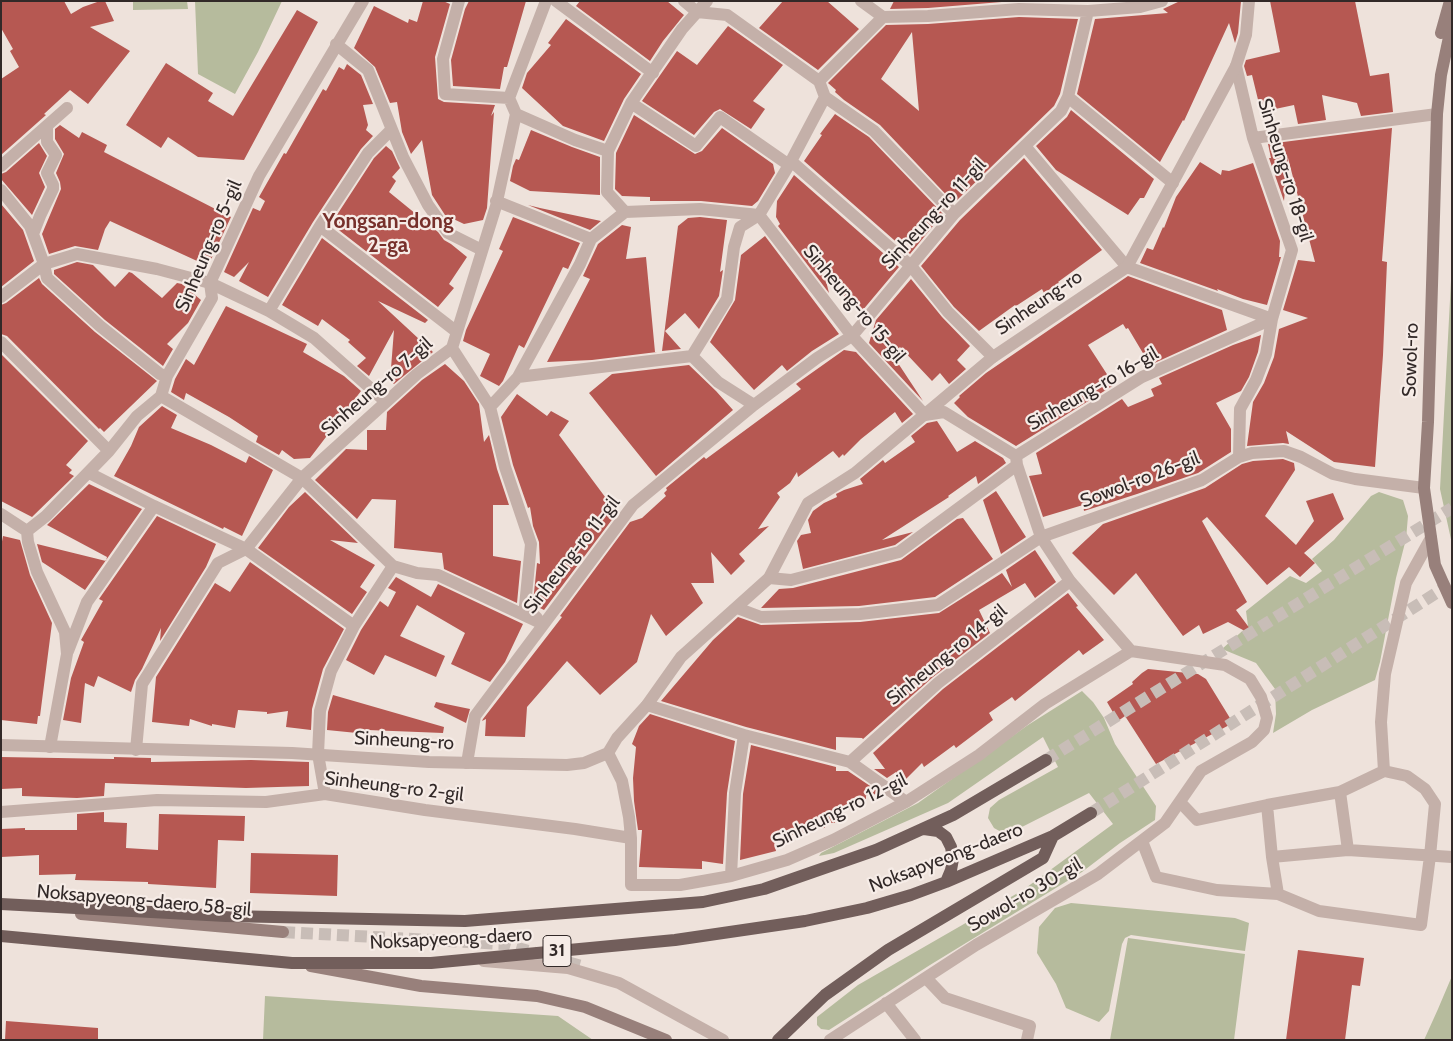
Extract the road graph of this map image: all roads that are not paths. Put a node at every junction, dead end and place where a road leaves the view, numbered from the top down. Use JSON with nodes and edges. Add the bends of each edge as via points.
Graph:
{"nodes":[{"id":1,"x":363,"y":1,"type":"edge"},
{"id":2,"x":459,"y":1,"type":"edge"},
{"id":3,"x":546,"y":1,"type":"edge"},
{"id":4,"x":556,"y":1,"type":"edge"},
{"id":5,"x":684,"y":1,"type":"edge"},
{"id":6,"x":707,"y":1,"type":"edge"},
{"id":7,"x":861,"y":1,"type":"edge"},
{"id":8,"x":1162,"y":1,"type":"edge"},
{"id":9,"x":1249,"y":1,"type":"edge"},
{"id":10,"x":1450,"y":1,"type":"edge"},
{"id":11,"x":1088,"y":11,"type":"junction"},
{"id":12,"x":697,"y":12,"type":"junction"},
{"id":13,"x":883,"y":17,"type":"junction"},
{"id":14,"x":1452,"y":23,"type":"edge"},
{"id":15,"x":336,"y":44,"type":"junction"},
{"id":16,"x":1236,"y":66,"type":"junction"},
{"id":17,"x":652,"y":73,"type":"junction"},
{"id":18,"x":819,"y":81,"type":"junction"},
{"id":19,"x":825,"y":97,"type":"junction"},
{"id":20,"x":1068,"y":97,"type":"junction"},
{"id":21,"x":509,"y":98,"type":"junction"},
{"id":22,"x":631,"y":103,"type":"junction"},
{"id":23,"x":68,"y":108,"type":"dead end"},
{"id":24,"x":516,"y":114,"type":"junction"},
{"id":25,"x":1438,"y":114,"type":"junction"},
{"id":26,"x":47,"y":126,"type":"junction"},
{"id":27,"x":392,"y":130,"type":"junction"},
{"id":28,"x":1253,"y":138,"type":"junction"},
{"id":29,"x":1025,"y":146,"type":"junction"},
{"id":30,"x":608,"y":151,"type":"junction"},
{"id":31,"x":790,"y":163,"type":"junction"},
{"id":32,"x":1,"y":166,"type":"edge"},
{"id":33,"x":1173,"y":183,"type":"junction"},
{"id":34,"x":1,"y":190,"type":"edge"},
{"id":35,"x":496,"y":201,"type":"junction"},
{"id":36,"x":624,"y":212,"type":"junction"},
{"id":37,"x":954,"y":214,"type":"junction"},
{"id":38,"x":759,"y":215,"type":"junction"},
{"id":39,"x":320,"y":226,"type":"junction"},
{"id":40,"x":33,"y":234,"type":"junction"},
{"id":41,"x":591,"y":239,"type":"junction"},
{"id":42,"x":482,"y":250,"type":"junction"},
{"id":43,"x":44,"y":264,"type":"junction"},
{"id":44,"x":911,"y":266,"type":"junction"},
{"id":45,"x":1127,"y":267,"type":"junction"},
{"id":46,"x":210,"y":283,"type":"junction"},
{"id":47,"x":1,"y":297,"type":"edge"},
{"id":48,"x":269,"y":311,"type":"junction"},
{"id":49,"x":1272,"y":319,"type":"junction"},
{"id":50,"x":457,"y":332,"type":"junction"},
{"id":51,"x":852,"y":336,"type":"junction"},
{"id":52,"x":1,"y":342,"type":"edge"},
{"id":53,"x":452,"y":348,"type":"junction"},
{"id":54,"x":692,"y":356,"type":"junction"},
{"id":55,"x":993,"y":357,"type":"junction"},
{"id":56,"x":167,"y":376,"type":"junction"},
{"id":57,"x":518,"y":377,"type":"junction"},
{"id":58,"x":161,"y":396,"type":"junction"},
{"id":59,"x":386,"y":402,"type":"junction"},
{"id":60,"x":754,"y":405,"type":"junction"},
{"id":61,"x":490,"y":407,"type":"junction"},
{"id":62,"x":924,"y":415,"type":"junction"},
{"id":63,"x":109,"y":451,"type":"junction"},
{"id":64,"x":1239,"y":457,"type":"junction"},
{"id":65,"x":1017,"y":461,"type":"junction"},
{"id":66,"x":89,"y":473,"type":"junction"},
{"id":67,"x":302,"y":478,"type":"junction"},
{"id":68,"x":1424,"y":488,"type":"junction"},
{"id":69,"x":154,"y":506,"type":"junction"},
{"id":70,"x":1,"y":514,"type":"edge"},
{"id":71,"x":27,"y":531,"type":"junction"},
{"id":72,"x":1041,"y":537,"type":"junction"},
{"id":73,"x":1431,"y":538,"type":"junction"},
{"id":74,"x":246,"y":549,"type":"junction"},
{"id":75,"x":394,"y":566,"type":"junction"},
{"id":76,"x":770,"y":578,"type":"junction"},
{"id":77,"x":1070,"y":581,"type":"junction"},
{"id":78,"x":1452,"y":603,"type":"edge"},
{"id":79,"x":737,"y":608,"type":"junction"},
{"id":80,"x":543,"y":624,"type":"junction"},
{"id":81,"x":354,"y":626,"type":"junction"},
{"id":82,"x":1131,"y":651,"type":"junction"},
{"id":83,"x":67,"y":654,"type":"junction"},
{"id":84,"x":647,"y":705,"type":"junction"},
{"id":85,"x":744,"y":735,"type":"junction"},
{"id":86,"x":1,"y":745,"type":"edge"},
{"id":87,"x":50,"y":747,"type":"junction"},
{"id":88,"x":136,"y":750,"type":"junction"},
{"id":89,"x":608,"y":753,"type":"junction"},
{"id":90,"x":318,"y":754,"type":"junction"},
{"id":91,"x":1046,"y":760,"type":"tunnel mouth"},
{"id":92,"x":850,"y":762,"type":"junction"},
{"id":93,"x":468,"y":763,"type":"junction"},
{"id":94,"x":1384,"y":771,"type":"junction"},
{"id":95,"x":1340,"y":792,"type":"junction"},
{"id":96,"x":324,"y":794,"type":"junction"},
{"id":97,"x":906,"y":802,"type":"junction"},
{"id":98,"x":1180,"y":802,"type":"junction"},
{"id":99,"x":1267,"y":805,"type":"junction"},
{"id":100,"x":1,"y":812,"type":"edge"},
{"id":101,"x":1091,"y":813,"type":"tunnel mouth"},
{"id":102,"x":924,"y":828,"type":"junction"},
{"id":103,"x":1054,"y":836,"type":"junction"},
{"id":104,"x":631,"y":838,"type":"junction"},
{"id":105,"x":1142,"y":841,"type":"junction"},
{"id":106,"x":1348,"y":850,"type":"junction"},
{"id":107,"x":1430,"y":856,"type":"junction"},
{"id":108,"x":1272,"y":857,"type":"junction"},
{"id":109,"x":1452,"y":857,"type":"edge"},
{"id":110,"x":731,"y":876,"type":"junction"},
{"id":111,"x":946,"y":882,"type":"junction"},
{"id":112,"x":1278,"y":894,"type":"junction"},
{"id":113,"x":1,"y":905,"type":"edge"},
{"id":114,"x":283,"y":932,"type":"tunnel mouth"},
{"id":115,"x":1,"y":936,"type":"edge"},
{"id":116,"x":464,"y":960,"type":"junction"},
{"id":117,"x":292,"y":963,"type":"junction"},
{"id":118,"x":926,"y":978,"type":"junction"},
{"id":119,"x":886,"y":1003,"type":"junction"},
{"id":120,"x":660,"y":1038,"type":"edge"},
{"id":121,"x":723,"y":1040,"type":"edge"},
{"id":122,"x":778,"y":1040,"type":"edge"},
{"id":123,"x":830,"y":1040,"type":"edge"},
{"id":124,"x":915,"y":1040,"type":"edge"},
{"id":125,"x":1027,"y":1040,"type":"edge"}],
"edges":[{"from":1,"to":15,"type":"street","name":"Sinheung-ro 5-gil"},
{"from":2,"to":21,"type":"street","via":[[443,59],[445,94]]},
{"from":3,"to":21,"type":"street"},
{"from":4,"to":17,"type":"street"},
{"from":5,"to":12,"type":"street"},
{"from":6,"to":12,"type":"street"},
{"from":7,"to":13,"type":"street"},
{"from":8,"to":11,"type":"street","via":[[1140,7]]},
{"from":9,"to":16,"type":"street","name":"Sinheung-ro","via":[[1246,35]]},
{"from":10,"to":25,"type":"main road","name":"Sowol-ro","via":[[1434,71]]},
{"from":11,"to":13,"type":"street","via":[[1019,9]]},
{"from":11,"to":20,"type":"street","name":"Sinheung-ro 11-gil"},
{"from":12,"to":17,"type":"street"},
{"from":12,"to":18,"type":"street","via":[[727,15]]},
{"from":13,"to":18,"type":"street"},
{"from":14,"to":25,"type":"main road","name":"Sowol-ro","via":[[1440,75]]},
{"from":15,"to":27,"type":"street","via":[[368,70]]},
{"from":15,"to":46,"type":"street","name":"Sinheung-ro 5-gil","via":[[259,176]]},
{"from":16,"to":28,"type":"street","name":"Sinheung-ro 18-gil"},
{"from":16,"to":33,"type":"street","name":"Sinheung-ro"},
{"from":17,"to":22,"type":"street"},
{"from":18,"to":19,"type":"street"},
{"from":19,"to":31,"type":"street"},
{"from":19,"to":37,"type":"street","via":[[874,131]]},
{"from":20,"to":29,"type":"street","name":"Sinheung-ro 11-gil","via":[[1061,111]]},
{"from":20,"to":33,"type":"street"},
{"from":21,"to":24,"type":"street"},
{"from":22,"to":30,"type":"street"},
{"from":22,"to":31,"type":"street","via":[[696,146],[720,117]]},
{"from":23,"to":26,"type":"street"},
{"from":24,"to":30,"type":"street"},
{"from":24,"to":35,"type":"street","name":"Sinheung-ro 7-gil"},
{"from":25,"to":28,"type":"street"},
{"from":25,"to":68,"type":"main road","name":"Sowol-ro"},
{"from":26,"to":32,"type":"street"},
{"from":26,"to":40,"type":"street","via":[[47,142],[56,155],[46,173],[53,189]]},
{"from":27,"to":39,"type":"street","via":[[368,153]]},
{"from":27,"to":42,"type":"street","via":[[428,205],[448,233]]},
{"from":28,"to":49,"type":"street","name":"Sinheung-ro 18-gil","via":[[1292,250]]},
{"from":29,"to":37,"type":"street","name":"Sinheung-ro 11-gil"},
{"from":29,"to":45,"type":"street"},
{"from":30,"to":36,"type":"street","via":[[607,192]]},
{"from":31,"to":38,"type":"street"},
{"from":31,"to":44,"type":"street"},
{"from":33,"to":45,"type":"street","name":"Sinheung-ro"},
{"from":34,"to":40,"type":"street"},
{"from":35,"to":41,"type":"street"},
{"from":35,"to":42,"type":"street","name":"Sinheung-ro 7-gil"},
{"from":36,"to":38,"type":"street","via":[[700,209]]},
{"from":36,"to":41,"type":"street"},
{"from":37,"to":44,"type":"street","name":"Sinheung-ro 11-gil"},
{"from":38,"to":51,"type":"street","name":"Sinheung-ro 15-gil"},
{"from":38,"to":54,"type":"street","via":[[740,227],[727,299]]},
{"from":39,"to":48,"type":"street"},
{"from":39,"to":50,"type":"street"},
{"from":40,"to":43,"type":"street"},
{"from":41,"to":57,"type":"street"},
{"from":42,"to":50,"type":"street","name":"Sinheung-ro 7-gil"},
{"from":43,"to":46,"type":"street","via":[[77,254]]},
{"from":43,"to":47,"type":"street"},
{"from":43,"to":56,"type":"street","via":[[47,278],[100,326],[160,374]]},
{"from":44,"to":51,"type":"street","name":"Sinheung-ro 11-gil"},
{"from":44,"to":55,"type":"street","via":[[948,312]]},
{"from":45,"to":49,"type":"street"},
{"from":45,"to":55,"type":"street","name":"Sinheung-ro"},
{"from":46,"to":48,"type":"street"},
{"from":46,"to":56,"type":"street","name":"Sinheung-ro 5-gil","via":[[212,298]]},
{"from":48,"to":59,"type":"street","via":[[314,338]]},
{"from":49,"to":64,"type":"street","name":"Sinheung-ro 18-gil","via":[[1266,354],[1240,408]]},
{"from":49,"to":65,"type":"street","name":"Sinheung-ro 16-gil","via":[[1142,377]]},
{"from":50,"to":53,"type":"street","name":"Sinheung-ro 7-gil"},
{"from":51,"to":60,"type":"street","name":"Sinheung-ro 11-gil"},
{"from":51,"to":62,"type":"street","name":"Sinheung-ro 15-gil"},
{"from":52,"to":63,"type":"street"},
{"from":53,"to":59,"type":"street","name":"Sinheung-ro 7-gil"},
{"from":53,"to":61,"type":"street"},
{"from":54,"to":57,"type":"street"},
{"from":54,"to":60,"type":"street","via":[[718,382]]},
{"from":55,"to":62,"type":"street","name":"Sinheung-ro"},
{"from":56,"to":58,"type":"street","name":"Sinheung-ro 5-gil"},
{"from":57,"to":61,"type":"street"},
{"from":58,"to":63,"type":"street","via":[[138,416]]},
{"from":58,"to":67,"type":"street"},
{"from":59,"to":67,"type":"street","name":"Sinheung-ro 7-gil"},
{"from":60,"to":80,"type":"street","name":"Sinheung-ro 11-gil","via":[[633,505]]},
{"from":61,"to":80,"type":"street","via":[[530,544],[525,606]]},
{"from":62,"to":65,"type":"street","name":"Sinheung-ro 16-gil","via":[[944,412]]},
{"from":62,"to":76,"type":"street","name":"Sinheung-ro","via":[[854,473],[808,503]]},
{"from":63,"to":66,"type":"street"},
{"from":64,"to":68,"type":"street","name":"Sowol-ro 26-gil","via":[[1284,451],[1333,474]]},
{"from":64,"to":72,"type":"street","name":"Sowol-ro 26-gil","via":[[1202,480]]},
{"from":65,"to":72,"type":"street"},
{"from":65,"to":76,"type":"street","via":[[899,552],[791,580]]},
{"from":66,"to":69,"type":"street"},
{"from":66,"to":71,"type":"street"},
{"from":67,"to":74,"type":"street","name":"Sinheung-ro 7-gil"},
{"from":67,"to":75,"type":"street"},
{"from":68,"to":73,"type":"main road","name":"Sowol-ro"},
{"from":69,"to":74,"type":"street"},
{"from":69,"to":83,"type":"street","via":[[87,602]]},
{"from":70,"to":71,"type":"street"},
{"from":71,"to":83,"type":"street","via":[[37,572],[65,632]]},
{"from":72,"to":77,"type":"street"},
{"from":72,"to":79,"type":"street","via":[[938,605],[860,614],[770,616]]},
{"from":73,"to":78,"type":"main road","name":"Sowol-ro","via":[[1435,565]]},
{"from":73,"to":94,"type":"street","via":[[1406,583],[1385,674],[1381,722]]},
{"from":74,"to":81,"type":"street"},
{"from":74,"to":88,"type":"street","name":"Sinheung-ro 7-gil","via":[[218,563],[142,684]]},
{"from":75,"to":80,"type":"street","via":[[416,573],[438,574]]},
{"from":75,"to":81,"type":"street"},
{"from":76,"to":79,"type":"street","name":"Sinheung-ro"},
{"from":77,"to":82,"type":"street"},
{"from":77,"to":92,"type":"street","name":"Sinheung-ro 14-gil","via":[[938,683]]},
{"from":79,"to":84,"type":"street","name":"Sinheung-ro","via":[[681,658]]},
{"from":80,"to":93,"type":"street","name":"Sinheung-ro 11-gil","via":[[475,716]]},
{"from":81,"to":90,"type":"street","via":[[331,671],[320,711]]},
{"from":82,"to":97,"type":"street","name":"Sinheung-ro 12-gil","via":[[1045,704],[980,755]]},
{"from":82,"to":98,"type":"street","via":[[1225,665],[1250,679],[1261,697],[1267,718],[1264,730],[1252,742],[1201,771]]},
{"from":83,"to":87,"type":"street"},
{"from":84,"to":85,"type":"street"},
{"from":84,"to":89,"type":"street","name":"Sinheung-ro"},
{"from":85,"to":92,"type":"street"},
{"from":85,"to":110,"type":"street","via":[[735,793]]},
{"from":86,"to":87,"type":"street","name":"Sinheung-ro"},
{"from":87,"to":88,"type":"street","name":"Sinheung-ro"},
{"from":88,"to":90,"type":"street","name":"Sinheung-ro"},
{"from":89,"to":93,"type":"street","name":"Sinheung-ro","via":[[584,763],[567,765]]},
{"from":89,"to":104,"type":"street","name":"Sinheung-ro 12-gil","via":[[622,781]]},
{"from":90,"to":93,"type":"street","name":"Sinheung-ro"},
{"from":90,"to":96,"type":"street"},
{"from":91,"to":102,"type":"main road","name":"Noksapyeong-daero","number":"31","via":[[953,815]]},
{"from":92,"to":97,"type":"street"},
{"from":94,"to":95,"type":"street"},
{"from":94,"to":107,"type":"street","via":[[1407,776],[1425,789],[1434,804]]},
{"from":95,"to":99,"type":"street"},
{"from":95,"to":106,"type":"street"},
{"from":96,"to":100,"type":"street","name":"Sinheung-ro 2-gil","via":[[266,802],[157,800]]},
{"from":96,"to":104,"type":"street","name":"Sinheung-ro 2-gil"},
{"from":97,"to":110,"type":"street","name":"Sinheung-ro 12-gil","via":[[787,860]]},
{"from":98,"to":99,"type":"street","via":[[1197,820]]},
{"from":98,"to":105,"type":"street","name":"Sowol-ro 30-gil","via":[[1165,823]]},
{"from":99,"to":108,"type":"street"},
{"from":101,"to":103,"type":"main road","name":"Noksapyeong-daero","number":"31"},
{"from":102,"to":111,"type":"main road","via":[[938,831],[951,847],[952,870]]},
{"from":102,"to":113,"type":"main road","name":"Noksapyeong-daero","number":"31","via":[[876,850],[764,889],[703,902],[465,921],[226,916]]},
{"from":103,"to":111,"type":"main road","name":"Noksapyeong-daero","number":"31"},
{"from":103,"to":122,"type":"main road","via":[[1043,858],[888,950],[826,995]]},
{"from":104,"to":110,"type":"street","name":"Sinheung-ro 12-gil","via":[[631,885],[680,885]]},
{"from":105,"to":112,"type":"street","via":[[1156,877],[1217,890]]},
{"from":105,"to":118,"type":"street","name":"Sowol-ro 30-gil","via":[[1098,874]]},
{"from":106,"to":107,"type":"street"},
{"from":106,"to":108,"type":"street"},
{"from":107,"to":109,"type":"street"},
{"from":107,"to":112,"type":"street","via":[[1421,925],[1319,910]]},
{"from":108,"to":112,"type":"street"},
{"from":111,"to":116,"type":"main road","name":"Noksapyeong-daero","number":"31","via":[[867,908],[805,921],[674,940]]},
{"from":113,"to":114,"type":"main road","name":"Noksapyeong-daero 58-gil"},
{"from":115,"to":117,"type":"main road","name":"Noksapyeong-daero","number":"31"},
{"from":116,"to":117,"type":"main road","name":"Noksapyeong-daero","number":"31"},
{"from":116,"to":121,"type":"street","via":[[568,968],[619,983]]},
{"from":117,"to":120,"type":"main road","via":[[421,986],[537,996],[585,1007]]},
{"from":118,"to":119,"type":"street","name":"Sowol-ro 30-gil"},
{"from":118,"to":125,"type":"street","via":[[945,998],[1030,1026]]},
{"from":119,"to":123,"type":"street","name":"Sowol-ro 30-gil"},
{"from":119,"to":124,"type":"street"}]}
